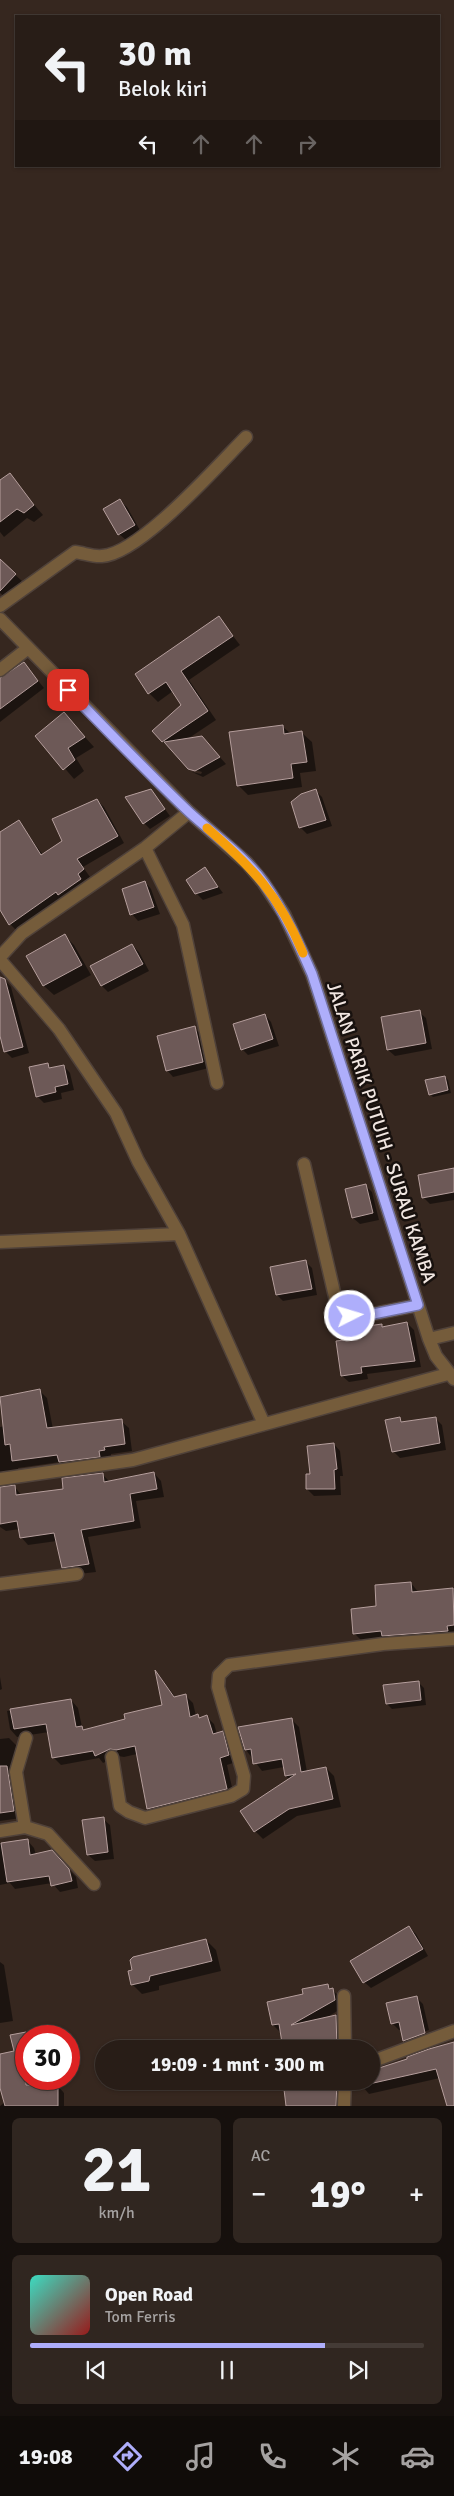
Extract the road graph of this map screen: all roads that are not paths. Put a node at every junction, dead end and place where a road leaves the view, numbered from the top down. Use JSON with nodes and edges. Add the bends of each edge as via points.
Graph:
{"nodes":[{"id":1,"x":246,"y":437,"type":"dead end"},
{"id":2,"x":0,"y":606,"type":"edge"},
{"id":3,"x":0,"y":619,"type":"edge"},
{"id":4,"x":28,"y":649,"type":"junction"},
{"id":5,"x":0,"y":670,"type":"edge"},
{"id":6,"x":190,"y":812,"type":"junction"},
{"id":7,"x":145,"y":848,"type":"junction"},
{"id":8,"x":0,"y":958,"type":"edge"},
{"id":9,"x":217,"y":1083,"type":"dead end"},
{"id":10,"x":304,"y":1164,"type":"dead end"},
{"id":11,"x":179,"y":1234,"type":"junction"},
{"id":12,"x":0,"y":1242,"type":"edge"},
{"id":13,"x":418,"y":1305,"type":"junction"},
{"id":14,"x":454,"y":1333,"type":"edge"},
{"id":15,"x":429,"y":1339,"type":"junction"},
{"id":16,"x":451,"y":1376,"type":"edge"},
{"id":17,"x":264,"y":1424,"type":"junction"},
{"id":18,"x":0,"y":1478,"type":"edge"},
{"id":19,"x":78,"y":1574,"type":"dead end"},
{"id":20,"x":0,"y":1584,"type":"edge"},
{"id":21,"x":454,"y":1639,"type":"edge"},
{"id":22,"x":26,"y":1738,"type":"dead end"},
{"id":23,"x":112,"y":1757,"type":"dead end"},
{"id":24,"x":25,"y":1827,"type":"junction"},
{"id":25,"x":0,"y":1831,"type":"edge"},
{"id":26,"x":94,"y":1884,"type":"dead end"},
{"id":27,"x":344,"y":1996,"type":"dead end"},
{"id":28,"x":454,"y":2031,"type":"edge"},
{"id":29,"x":345,"y":2040,"type":"edge"},
{"id":30,"x":380,"y":2059,"type":"edge"},
{"id":31,"x":345,"y":2090,"type":"edge"},
{"id":32,"x":344,"y":2106,"type":"edge"}],
"edges":[{"from":1,"to":2,"type":"street","via":[[159,523],[121,550],[101,556],[75,552]]},
{"from":3,"to":4,"type":"street","name":"JALAN PARIK PUTUIH - SURAU KAMBA"},
{"from":4,"to":5,"type":"street"},
{"from":4,"to":6,"type":"street","name":"JALAN PARIK PUTUIH - SURAU KAMBA"},
{"from":6,"to":7,"type":"street"},
{"from":6,"to":13,"type":"street","name":"JALAN PARIK PUTUIH - SURAU KAMBA","via":[[247,863],[263,882],[300,945]]},
{"from":7,"to":8,"type":"street","via":[[22,933]]},
{"from":7,"to":9,"type":"street","via":[[183,925]]},
{"from":8,"to":11,"type":"street","via":[[59,1029],[116,1113],[149,1183]]},
{"from":10,"to":13,"type":"street","via":[[338,1304],[343,1312],[358,1317]]},
{"from":11,"to":12,"type":"street"},
{"from":11,"to":17,"type":"street"},
{"from":13,"to":15,"type":"street","name":"JALAN PARIK PUTUIH - SURAU KAMBA"},
{"from":14,"to":15,"type":"street"},
{"from":15,"to":16,"type":"street","name":"JALAN PARIK PUTUIH - SURAU KAMBA","via":[[436,1356]]},
{"from":16,"to":17,"type":"street"},
{"from":17,"to":18,"type":"street","via":[[133,1460]]},
{"from":19,"to":20,"type":"street"},
{"from":21,"to":23,"type":"street","via":[[383,1644],[229,1664],[219,1675],[218,1687],[244,1776],[243,1789],[232,1796],[145,1818],[120,1806]]},
{"from":22,"to":24,"type":"street","via":[[16,1772]]},
{"from":24,"to":25,"type":"street"},
{"from":24,"to":26,"type":"street","via":[[48,1834]]},
{"from":27,"to":29,"type":"street"},
{"from":28,"to":30,"type":"street"},
{"from":31,"to":32,"type":"street"}]}
